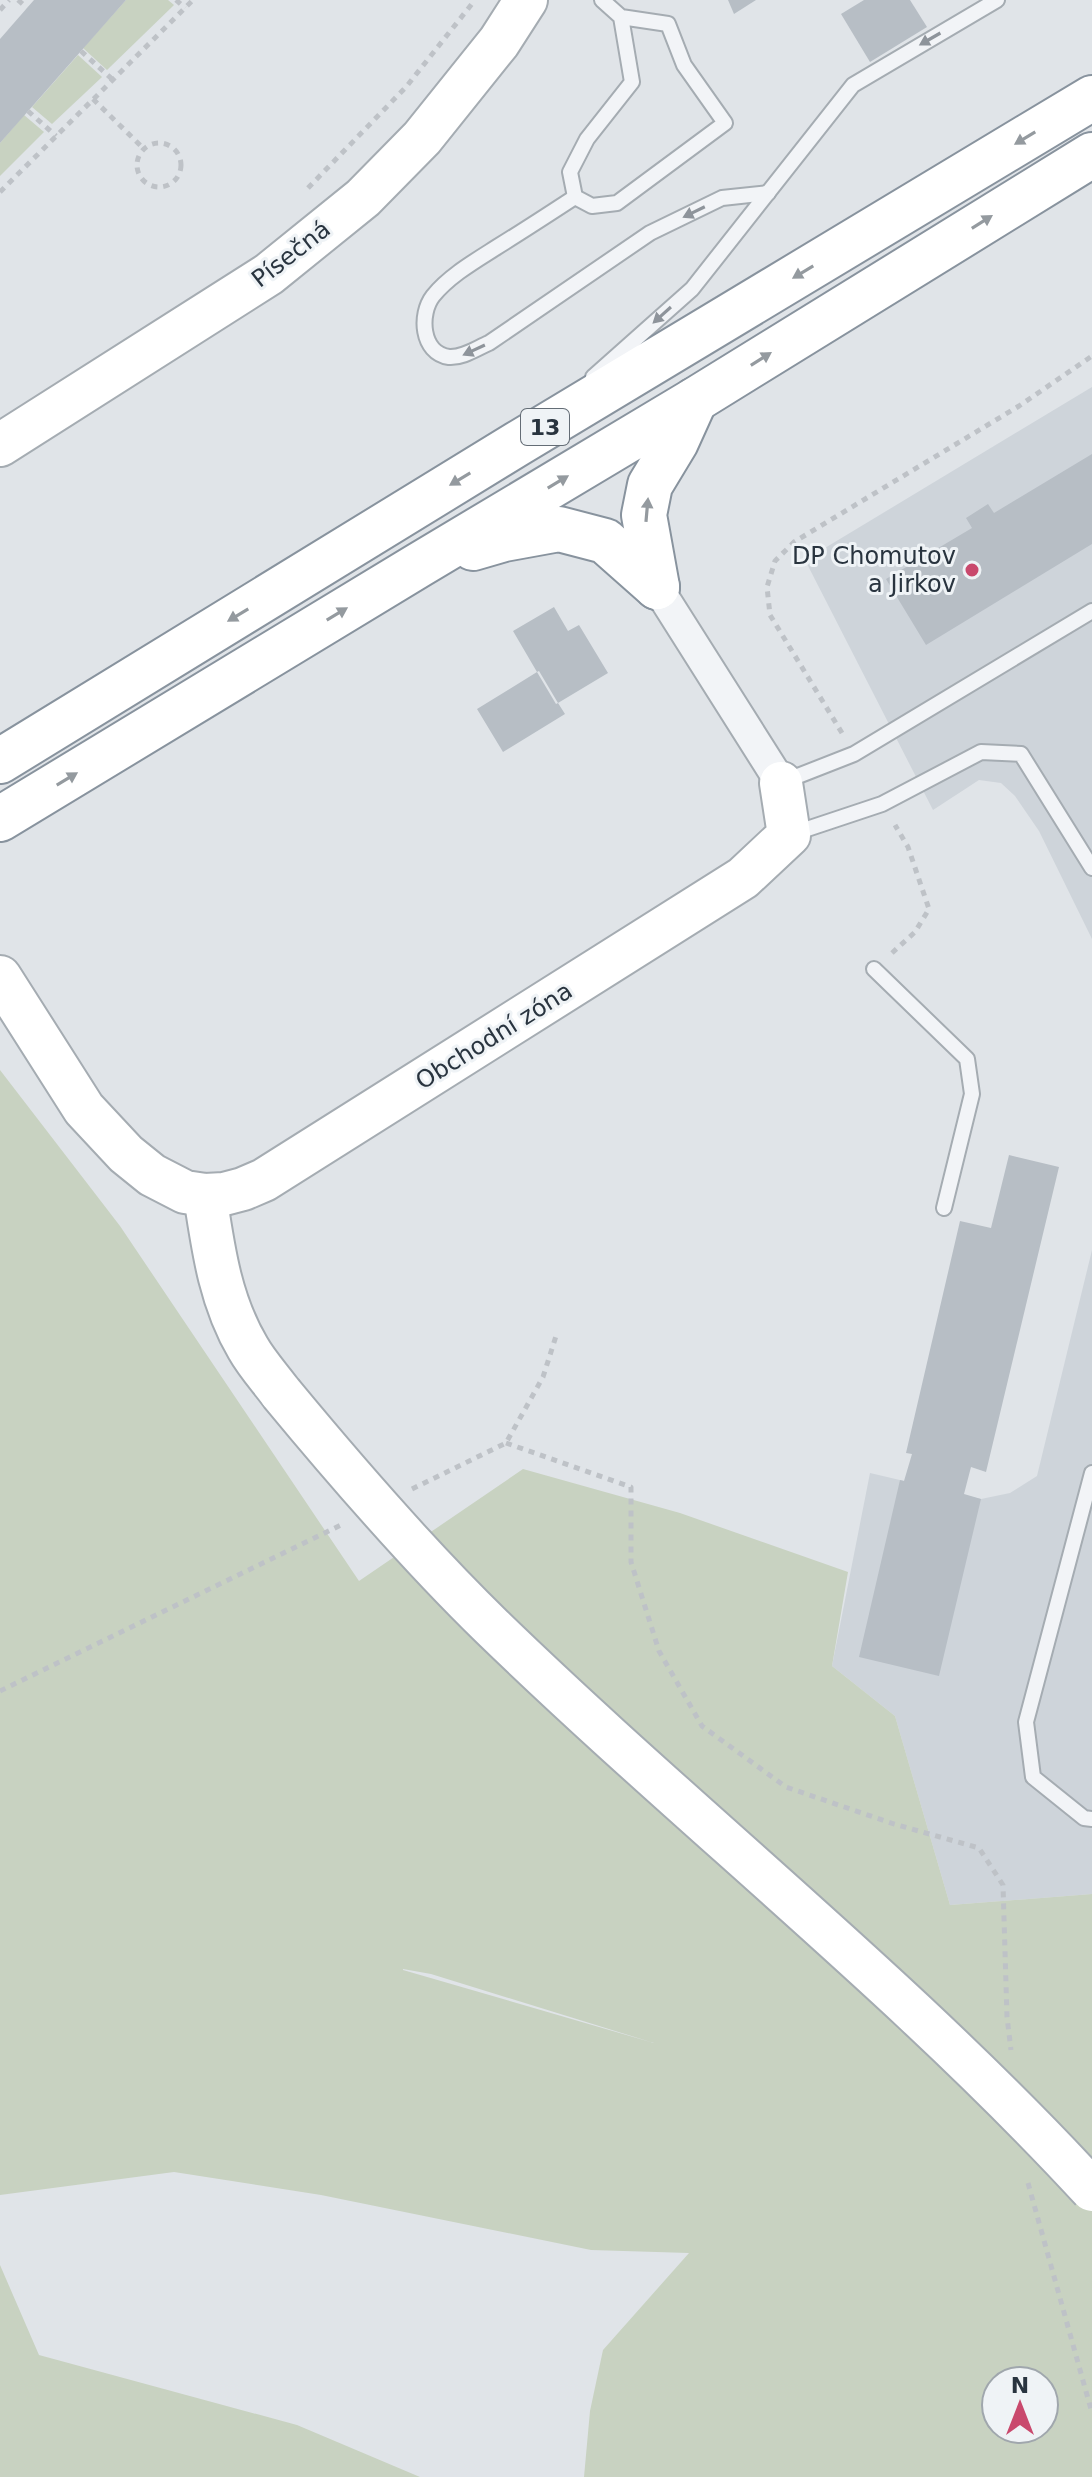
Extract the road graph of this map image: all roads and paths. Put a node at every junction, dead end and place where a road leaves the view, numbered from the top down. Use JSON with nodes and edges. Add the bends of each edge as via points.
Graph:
{"nodes":[{"id":1,"x":9,"y":0,"type":"edge"},
{"id":2,"x":18,"y":0,"type":"edge"},
{"id":3,"x":176,"y":0,"type":"edge"},
{"id":4,"x":193,"y":0,"type":"edge"},
{"id":5,"x":475,"y":0,"type":"edge"},
{"id":6,"x":526,"y":0,"type":"edge"},
{"id":7,"x":602,"y":0,"type":"edge"},
{"id":8,"x":997,"y":0,"type":"edge"},
{"id":9,"x":27,"y":8,"type":"dead end"},
{"id":10,"x":185,"y":8,"type":"junction"},
{"id":11,"x":0,"y":10,"type":"edge"},
{"id":12,"x":621,"y":17,"type":"junction"},
{"id":13,"x":81,"y":51,"type":"dead end"},
{"id":14,"x":113,"y":80,"type":"junction"},
{"id":15,"x":1092,"y":98,"type":"edge"},
{"id":16,"x":93,"y":99,"type":"junction"},
{"id":17,"x":28,"y":111,"type":"dead end"},
{"id":18,"x":56,"y":136,"type":"junction"},
{"id":19,"x":143,"y":148,"type":"junction"},
{"id":20,"x":1092,"y":155,"type":"edge"},
{"id":21,"x":0,"y":192,"type":"edge"},
{"id":22,"x":768,"y":193,"type":"junction"},
{"id":23,"x":299,"y":197,"type":"dead end"},
{"id":24,"x":575,"y":197,"type":"junction"},
{"id":25,"x":1092,"y":356,"type":"edge"},
{"id":26,"x":695,"y":400,"type":"junction"},
{"id":27,"x":517,"y":444,"type":"junction"},
{"id":28,"x":0,"y":445,"type":"edge"},
{"id":29,"x":419,"y":565,"type":"junction"},
{"id":30,"x":657,"y":587,"type":"junction"},
{"id":31,"x":1092,"y":611,"type":"edge"},
{"id":32,"x":854,"y":754,"type":"junction"},
{"id":33,"x":0,"y":761,"type":"edge"},
{"id":34,"x":781,"y":783,"type":"junction"},
{"id":35,"x":882,"y":804,"type":"junction"},
{"id":36,"x":0,"y":819,"type":"edge"},
{"id":37,"x":789,"y":835,"type":"junction"},
{"id":38,"x":1092,"y":868,"type":"edge"},
{"id":39,"x":874,"y":969,"type":"joint"},
{"id":40,"x":0,"y":977,"type":"edge"},
{"id":41,"x":205,"y":1195,"type":"junction"},
{"id":42,"x":944,"y":1208,"type":"dead end"},
{"id":43,"x":556,"y":1336,"type":"dead end"},
{"id":44,"x":506,"y":1443,"type":"junction"},
{"id":45,"x":1092,"y":1473,"type":"edge"},
{"id":46,"x":406,"y":1492,"type":"dead end"},
{"id":47,"x":349,"y":1521,"type":"dead end"},
{"id":48,"x":0,"y":1691,"type":"edge"},
{"id":49,"x":1092,"y":1819,"type":"edge"},
{"id":50,"x":1012,"y":2060,"type":"dead end"},
{"id":51,"x":1026,"y":2176,"type":"dead end"},
{"id":52,"x":1092,"y":2190,"type":"edge"},
{"id":53,"x":1092,"y":2413,"type":"edge"}],
"edges":[{"from":1,"to":11,"type":"path"},
{"from":2,"to":9,"type":"path"},
{"from":3,"to":10,"type":"path"},
{"from":4,"to":10,"type":"path"},
{"from":5,"to":23,"type":"path","via":[[406,87]]},
{"from":6,"to":28,"type":"street","name":"Písečná","via":[[422,138],[363,198],[269,274]]},
{"from":7,"to":12,"type":"lane"},
{"from":8,"to":22,"type":"lane","one_way":true,"via":[[853,85]]},
{"from":10,"to":14,"type":"path"},
{"from":12,"to":24,"type":"lane","via":[[632,82],[587,139],[570,172]]},
{"from":12,"to":24,"type":"lane","via":[[668,24],[684,65],[725,123],[617,203],[592,206]]},
{"from":13,"to":14,"type":"path"},
{"from":14,"to":16,"type":"path"},
{"from":15,"to":27,"type":"highway","number":"13","one_way":true},
{"from":16,"to":18,"type":"path"},
{"from":16,"to":19,"type":"path"},
{"from":17,"to":18,"type":"path"},
{"from":18,"to":21,"type":"path"},
{"from":19,"to":19,"type":"path","via":[[164,142],[176,150],[180,171],[172,183],[158,187],[144,182],[136,169]]},
{"from":26,"to":20,"type":"highway","number":"13","one_way":true},
{"from":22,"to":24,"type":"lane","one_way":true,"via":[[722,198],[650,233],[489,343],[460,356],[437,352],[423,328],[432,297],[463,269]]},
{"from":22,"to":27,"type":"lane","one_way":true,"via":[[692,289]]},
{"from":25,"to":32,"type":"path","via":[[794,542],[775,561],[767,587],[770,615]]},
{"from":29,"to":26,"type":"highway","number":"13","one_way":true},
{"from":30,"to":26,"type":"highway","one_way":true,"via":[[644,515],[650,485]]},
{"from":27,"to":33,"type":"highway","number":"13","one_way":true},
{"from":29,"to":30,"type":"highway","via":[[504,539],[559,529],[605,541]]},
{"from":36,"to":29,"type":"highway","number":"13","one_way":true},
{"from":30,"to":34,"type":"street"},
{"from":31,"to":32,"type":"lane"},
{"from":32,"to":34,"type":"lane"},
{"from":34,"to":37,"type":"street"},
{"from":35,"to":37,"type":"lane"},
{"from":35,"to":38,"type":"lane","via":[[981,752],[1021,754]]},
{"from":35,"to":39,"type":"path","via":[[908,847],[929,909],[915,932]]},
{"from":37,"to":41,"type":"street","name":"Obchodní zóna","via":[[743,878],[264,1180]]},
{"from":39,"to":42,"type":"lane","via":[[967,1059],[972,1094]]},
{"from":40,"to":41,"type":"street","name":"Obchodní zóna","via":[[104,1132],[152,1175],[185,1192]]},
{"from":41,"to":52,"type":"street","bridge":true,"via":[[215,1265],[249,1349],[357,1484],[491,1626],[923,2020]]},
{"from":43,"to":44,"type":"path","via":[[543,1377]]},
{"from":44,"to":46,"type":"path"},
{"from":44,"to":50,"type":"path","via":[[631,1487],[631,1562],[659,1651],[702,1726],[786,1787],[979,1848],[1003,1885]]},
{"from":45,"to":49,"type":"lane","via":[[1026,1722],[1033,1777]]},
{"from":47,"to":48,"type":"path"},
{"from":51,"to":53,"type":"path"}]}
